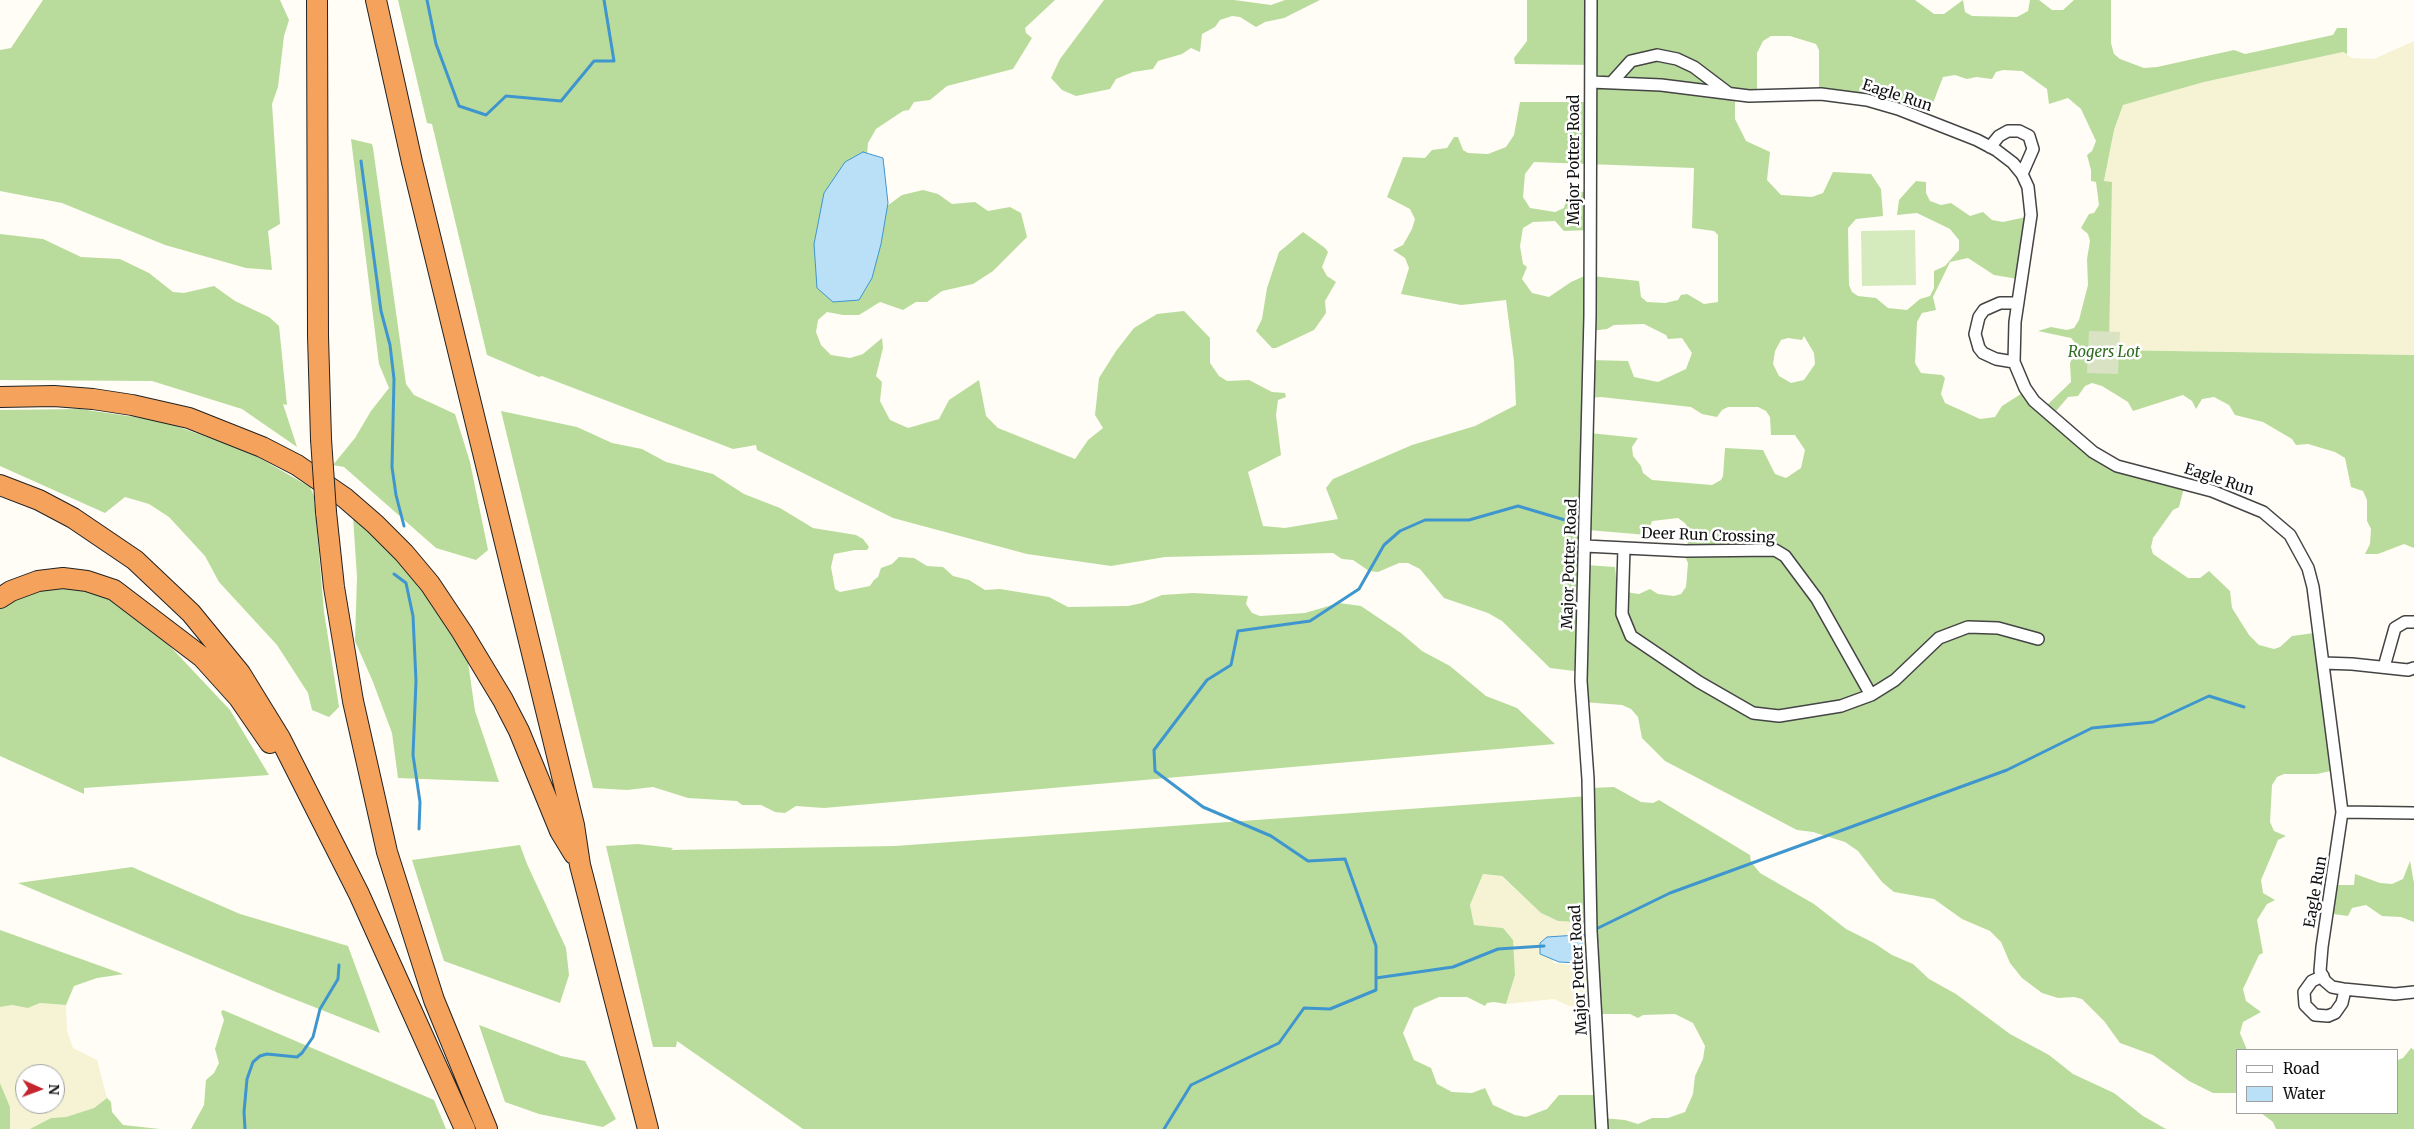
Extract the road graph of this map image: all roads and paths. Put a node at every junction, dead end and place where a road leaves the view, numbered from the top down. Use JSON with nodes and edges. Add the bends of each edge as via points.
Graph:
{"nodes":[{"id":1,"x":317,"y":0,"type":"edge"},
{"id":2,"x":376,"y":0,"type":"edge"},
{"id":3,"x":1591,"y":0,"type":"edge"},
{"id":4,"x":1613,"y":81,"type":"junction"},
{"id":5,"x":1591,"y":82,"type":"junction"},
{"id":6,"x":1731,"y":94,"type":"junction"},
{"id":7,"x":1990,"y":146,"type":"junction"},
{"id":8,"x":2022,"y":174,"type":"junction"},
{"id":9,"x":2018,"y":303,"type":"junction"},
{"id":10,"x":2014,"y":362,"type":"junction"},
{"id":11,"x":0,"y":397,"type":"edge"},
{"id":12,"x":0,"y":485,"type":"edge"},
{"id":13,"x":1585,"y":546,"type":"junction"},
{"id":14,"x":1624,"y":548,"type":"junction"},
{"id":15,"x":0,"y":598,"type":"edge"},
{"id":16,"x":2414,"y":622,"type":"edge"},
{"id":17,"x":2038,"y":639,"type":"dead end"},
{"id":18,"x":2323,"y":663,"type":"junction"},
{"id":19,"x":2384,"y":667,"type":"junction"},
{"id":20,"x":2414,"y":668,"type":"edge"},
{"id":21,"x":1871,"y":695,"type":"junction"},
{"id":22,"x":2342,"y":812,"type":"junction"},
{"id":23,"x":2414,"y":813,"type":"edge"},
{"id":24,"x":334,"y":847,"type":"junction"},
{"id":25,"x":580,"y":865,"type":"junction"},
{"id":26,"x":2323,"y":976,"type":"junction"},
{"id":27,"x":2345,"y":990,"type":"junction"},
{"id":28,"x":2414,"y":992,"type":"edge"},
{"id":29,"x":466,"y":1129,"type":"edge"},
{"id":30,"x":487,"y":1129,"type":"edge"},
{"id":31,"x":648,"y":1129,"type":"edge"},
{"id":32,"x":1602,"y":1129,"type":"edge"}],
"edges":[{"from":1,"to":30,"type":"highway","bridge":true,"via":[[321,439],[326,512],[346,663],[378,815],[421,963],[462,1073]]},
{"from":2,"to":25,"type":"highway","via":[[412,162],[574,825]]},
{"from":3,"to":5,"type":"street","name":"Major Potter Road"},
{"from":4,"to":5,"type":"street","name":"Eagle Run"},
{"from":4,"to":6,"type":"street","name":"Eagle Run"},
{"from":4,"to":6,"type":"street","via":[[1631,61],[1657,55],[1677,59]]},
{"from":5,"to":13,"type":"street","name":"Major Potter Road"},
{"from":6,"to":7,"type":"street","name":"Eagle Run","via":[[1828,95],[1867,100]]},
{"from":7,"to":8,"type":"street","name":"Eagle Run"},
{"from":7,"to":8,"type":"street","via":[[2008,131],[2019,131],[2029,136],[2033,149]]},
{"from":8,"to":9,"type":"street","name":"Eagle Run","via":[[2030,194],[2031,215]]},
{"from":9,"to":10,"type":"street","name":"Eagle Run"},
{"from":9,"to":10,"type":"street","via":[[2000,303],[1984,310],[1975,334],[1983,353]]},
{"from":10,"to":18,"type":"street","name":"Eagle Run","via":[[2025,388],[2038,405],[2104,459],[2130,471],[2231,497],[2278,523],[2290,535],[2308,568]]},
{"from":11,"to":25,"type":"highway","via":[[93,399],[189,418],[262,446],[345,498],[408,558],[462,632],[515,723],[537,769],[560,831]]},
{"from":12,"to":24,"type":"highway","via":[[55,508],[104,537],[150,573],[191,613],[229,657],[262,704]]},
{"from":13,"to":14,"type":"street","name":"Deer Run Crossing"},
{"from":13,"to":32,"type":"street","name":"Major Potter Road","via":[[1581,681]]},
{"from":14,"to":21,"type":"street","name":"Deer Run Crossing","via":[[1775,550],[1785,556],[1817,599]]},
{"from":14,"to":21,"type":"street","via":[[1622,614],[1631,636],[1698,682],[1753,713],[1779,716],[1840,706]]},
{"from":15,"to":24,"type":"highway","via":[[38,581],[63,578],[87,581],[114,590],[152,617],[202,656],[233,691],[261,729]]},
{"from":16,"to":19,"type":"street","via":[[2404,622],[2395,628]]},
{"from":17,"to":21,"type":"street","via":[[1998,628],[1968,627],[1940,638],[1895,680]]},
{"from":18,"to":19,"type":"street"},
{"from":18,"to":22,"type":"street","name":"Eagle Run"},
{"from":19,"to":20,"type":"street"},
{"from":22,"to":23,"type":"street"},
{"from":22,"to":26,"type":"street","name":"Eagle Run","via":[[2322,947],[2320,971]]},
{"from":24,"to":29,"type":"highway","via":[[383,944]]},
{"from":25,"to":31,"type":"highway"},
{"from":26,"to":27,"type":"street","via":[[2332,987]]},
{"from":26,"to":27,"type":"street","via":[[2312,981],[2304,992],[2306,1005],[2315,1015],[2335,1013]]},
{"from":27,"to":28,"type":"street","via":[[2383,994]]}]}
